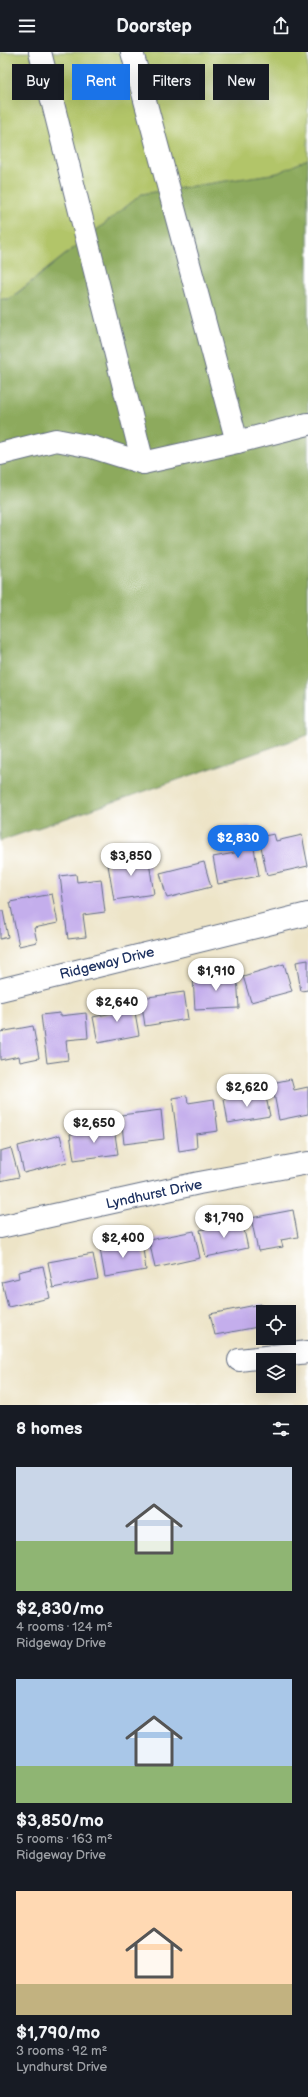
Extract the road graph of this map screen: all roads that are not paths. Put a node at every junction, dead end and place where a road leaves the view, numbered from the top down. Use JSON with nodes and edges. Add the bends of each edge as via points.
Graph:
{"nodes":[{"id":1,"x":40,"y":52,"type":"edge"},
{"id":2,"x":132,"y":52,"type":"edge"},
{"id":3,"x":308,"y":424,"type":"edge"},
{"id":4,"x":237,"y":442,"type":"junction"},
{"id":5,"x":0,"y":454,"type":"edge"},
{"id":6,"x":143,"y":463,"type":"junction"},
{"id":7,"x":308,"y":914,"type":"edge"},
{"id":8,"x":0,"y":990,"type":"edge"},
{"id":9,"x":308,"y":1163,"type":"edge"},
{"id":10,"x":0,"y":1227,"type":"edge"},
{"id":11,"x":308,"y":1352,"type":"edge"},
{"id":12,"x":239,"y":1360,"type":"dead end"}],
"edges":[{"from":1,"to":6,"type":"street"},
{"from":2,"to":4,"type":"street"},
{"from":3,"to":4,"type":"street"},
{"from":4,"to":6,"type":"street"},
{"from":5,"to":6,"type":"street","via":[[56,440],[92,447]]},
{"from":7,"to":8,"type":"street","name":"Ridgeway Drive"},
{"from":9,"to":10,"type":"street","name":"Lyndhurst Drive","via":[[199,1183]]},
{"from":11,"to":12,"type":"street"}]}
